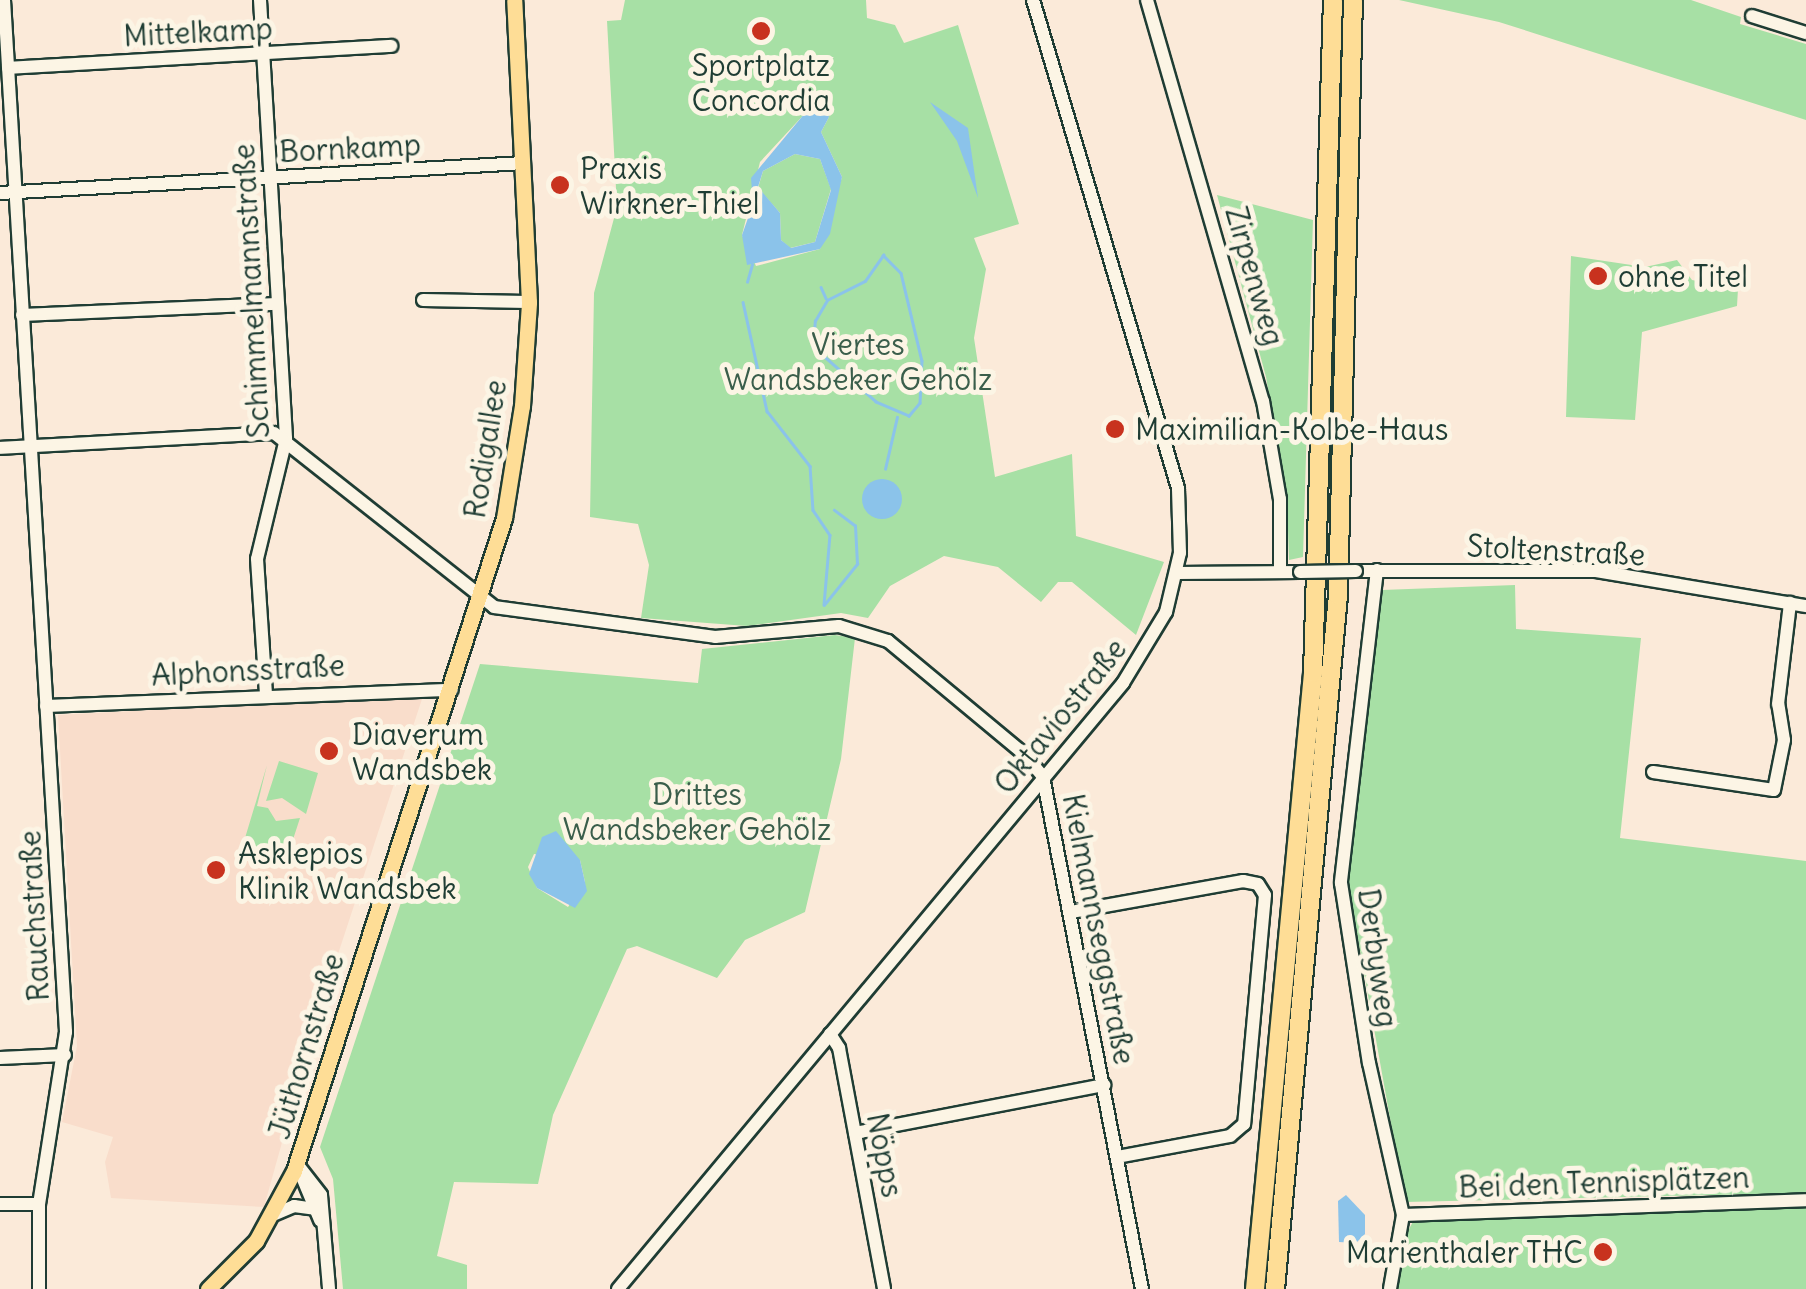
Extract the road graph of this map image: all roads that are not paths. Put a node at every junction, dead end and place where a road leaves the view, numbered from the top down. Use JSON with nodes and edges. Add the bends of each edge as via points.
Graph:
{"nodes":[{"id":1,"x":4,"y":0,"type":"edge"},
{"id":2,"x":260,"y":0,"type":"edge"},
{"id":3,"x":514,"y":0,"type":"edge"},
{"id":4,"x":1033,"y":0,"type":"edge"},
{"id":5,"x":1147,"y":0,"type":"edge"},
{"id":6,"x":1332,"y":0,"type":"edge"},
{"id":7,"x":1353,"y":0,"type":"edge"},
{"id":8,"x":1752,"y":16,"type":"dead end"},
{"id":9,"x":1806,"y":34,"type":"edge"},
{"id":10,"x":391,"y":46,"type":"dead end"},
{"id":11,"x":264,"y":53,"type":"junction"},
{"id":12,"x":8,"y":68,"type":"junction"},
{"id":13,"x":524,"y":162,"type":"junction"},
{"id":14,"x":272,"y":178,"type":"junction"},
{"id":15,"x":0,"y":192,"type":"edge"},
{"id":16,"x":15,"y":192,"type":"junction"},
{"id":17,"x":422,"y":300,"type":"dead end"},
{"id":18,"x":529,"y":302,"type":"junction"},
{"id":19,"x":276,"y":304,"type":"junction"},
{"id":20,"x":22,"y":315,"type":"junction"},
{"id":21,"x":286,"y":439,"type":"junction"},
{"id":22,"x":31,"y":447,"type":"junction"},
{"id":23,"x":0,"y":448,"type":"edge"},
{"id":24,"x":1377,"y":570,"type":"junction"},
{"id":25,"x":1280,"y":572,"type":"junction"},
{"id":26,"x":1177,"y":573,"type":"junction"},
{"id":27,"x":480,"y":602,"type":"junction"},
{"id":28,"x":1790,"y":603,"type":"junction"},
{"id":29,"x":1806,"y":606,"type":"edge"},
{"id":30,"x":452,"y":690,"type":"junction"},
{"id":31,"x":266,"y":696,"type":"junction"},
{"id":32,"x":46,"y":706,"type":"junction"},
{"id":33,"x":1653,"y":772,"type":"dead end"},
{"id":34,"x":1043,"y":777,"type":"junction"},
{"id":35,"x":1071,"y":912,"type":"junction"},
{"id":36,"x":830,"y":1034,"type":"junction"},
{"id":37,"x":66,"y":1055,"type":"junction"},
{"id":38,"x":0,"y":1058,"type":"edge"},
{"id":39,"x":1104,"y":1085,"type":"junction"},
{"id":40,"x":855,"y":1132,"type":"junction"},
{"id":41,"x":1116,"y":1157,"type":"junction"},
{"id":42,"x":297,"y":1164,"type":"junction"},
{"id":43,"x":1806,"y":1200,"type":"edge"},
{"id":44,"x":0,"y":1204,"type":"edge"},
{"id":45,"x":39,"y":1204,"type":"junction"},
{"id":46,"x":316,"y":1210,"type":"junction"},
{"id":47,"x":1403,"y":1214,"type":"junction"},
{"id":48,"x":273,"y":1215,"type":"junction"},
{"id":49,"x":324,"y":1237,"type":"junction"},
{"id":50,"x":625,"y":1285,"type":"edge"},
{"id":51,"x":39,"y":1289,"type":"edge"},
{"id":52,"x":208,"y":1289,"type":"edge"},
{"id":53,"x":329,"y":1289,"type":"edge"},
{"id":54,"x":884,"y":1289,"type":"edge"},
{"id":55,"x":1142,"y":1289,"type":"edge"},
{"id":56,"x":1255,"y":1289,"type":"edge"},
{"id":57,"x":1274,"y":1289,"type":"edge"},
{"id":58,"x":1390,"y":1289,"type":"edge"}],
"edges":[{"from":1,"to":12,"type":"street","name":"Rauchstraße"},
{"from":2,"to":11,"type":"street","name":"Schimmelmannstraße"},
{"from":3,"to":13,"type":"main road","name":"Rodigallee"},
{"from":4,"to":26,"type":"street","name":"Oktaviostraße","via":[[1163,420],[1181,515]]},
{"from":5,"to":25,"type":"street","name":"Zirpenweg","via":[[1263,401],[1280,499]]},
{"from":6,"to":56,"type":"highway","via":[[1313,674]]},
{"from":7,"to":57,"type":"highway","via":[[1338,595]]},
{"from":8,"to":9,"type":"street"},
{"from":10,"to":11,"type":"street","name":"Mittelkamp"},
{"from":11,"to":12,"type":"street","name":"Mittelkamp"},
{"from":11,"to":14,"type":"street","name":"Schimmelmannstraße"},
{"from":12,"to":16,"type":"street","name":"Rauchstraße"},
{"from":13,"to":14,"type":"street","name":"Bornkamp"},
{"from":13,"to":18,"type":"main road","name":"Rodigallee"},
{"from":14,"to":16,"type":"street","name":"Bornkamp"},
{"from":14,"to":19,"type":"street","name":"Schimmelmannstraße"},
{"from":15,"to":16,"type":"street","name":"Bornkamp"},
{"from":16,"to":20,"type":"street","name":"Rauchstraße"},
{"from":17,"to":18,"type":"street"},
{"from":18,"to":27,"type":"main road","name":"Rodigallee","via":[[516,455]]},
{"from":19,"to":20,"type":"street"},
{"from":19,"to":21,"type":"street","name":"Schimmelmannstraße"},
{"from":20,"to":22,"type":"street","name":"Rauchstraße"},
{"from":21,"to":22,"type":"street","via":[[274,434]]},
{"from":21,"to":27,"type":"street"},
{"from":21,"to":31,"type":"street","name":"Schimmelmannstraße","via":[[257,559]]},
{"from":22,"to":23,"type":"street"},
{"from":22,"to":32,"type":"street","name":"Rauchstraße"},
{"from":24,"to":25,"type":"street","name":"Stoltenstraße","bridge":true},
{"from":24,"to":28,"type":"street","name":"Stoltenstraße","via":[[1596,572]]},
{"from":24,"to":47,"type":"street","name":"Derbyweg","via":[[1341,883],[1368,1063]]},
{"from":25,"to":26,"type":"street","name":"Stoltenstraße"},
{"from":26,"to":34,"type":"street","name":"Oktaviostraße","via":[[1148,648]]},
{"from":27,"to":30,"type":"main road","name":"Jüthornstraße"},
{"from":27,"to":34,"type":"street","name":"Kielmannseggstraße","via":[[715,637],[839,626],[866,630],[948,691]]},
{"from":28,"to":29,"type":"street","name":"Stoltenstraße"},
{"from":28,"to":33,"type":"street","via":[[1778,704],[1784,740],[1774,790]]},
{"from":30,"to":31,"type":"street","name":"Alphonsstraße"},
{"from":30,"to":42,"type":"main road","name":"Jüthornstraße"},
{"from":31,"to":32,"type":"street","name":"Alphonsstraße"},
{"from":32,"to":37,"type":"street","name":"Rauchstraße"},
{"from":34,"to":35,"type":"street","name":"Kielmannseggstraße"},
{"from":34,"to":36,"type":"street","name":"Oktaviostraße"},
{"from":35,"to":39,"type":"street","name":"Kielmannseggstraße"},
{"from":35,"to":41,"type":"street","via":[[1243,880],[1258,884],[1265,896],[1244,1124],[1230,1136]]},
{"from":36,"to":40,"type":"street","name":"Nöpps","via":[[839,1048]]},
{"from":36,"to":50,"type":"street","name":"Oktaviostraße"},
{"from":37,"to":38,"type":"street"},
{"from":37,"to":45,"type":"street","name":"Rauchstraße"},
{"from":39,"to":40,"type":"street"},
{"from":39,"to":41,"type":"street","name":"Kielmannseggstraße"},
{"from":40,"to":54,"type":"street","name":"Nöpps"},
{"from":41,"to":55,"type":"street","name":"Kielmannseggstraße"},
{"from":42,"to":46,"type":"street","name":"Jüthornstraße"},
{"from":42,"to":48,"type":"main road"},
{"from":42,"to":49,"type":"street","name":"Jüthornstraße","via":[[318,1186]]},
{"from":43,"to":47,"type":"street","name":"Bei den Tennisplätzen"},
{"from":44,"to":45,"type":"street"},
{"from":45,"to":51,"type":"street","name":"Rauchstraße"},
{"from":46,"to":48,"type":"street","via":[[294,1206]]},
{"from":46,"to":49,"type":"street","name":"Jüthornstraße"},
{"from":47,"to":58,"type":"street","name":"Derbyweg"},
{"from":48,"to":52,"type":"main road"},
{"from":49,"to":53,"type":"street","name":"Jüthornstraße"}]}
